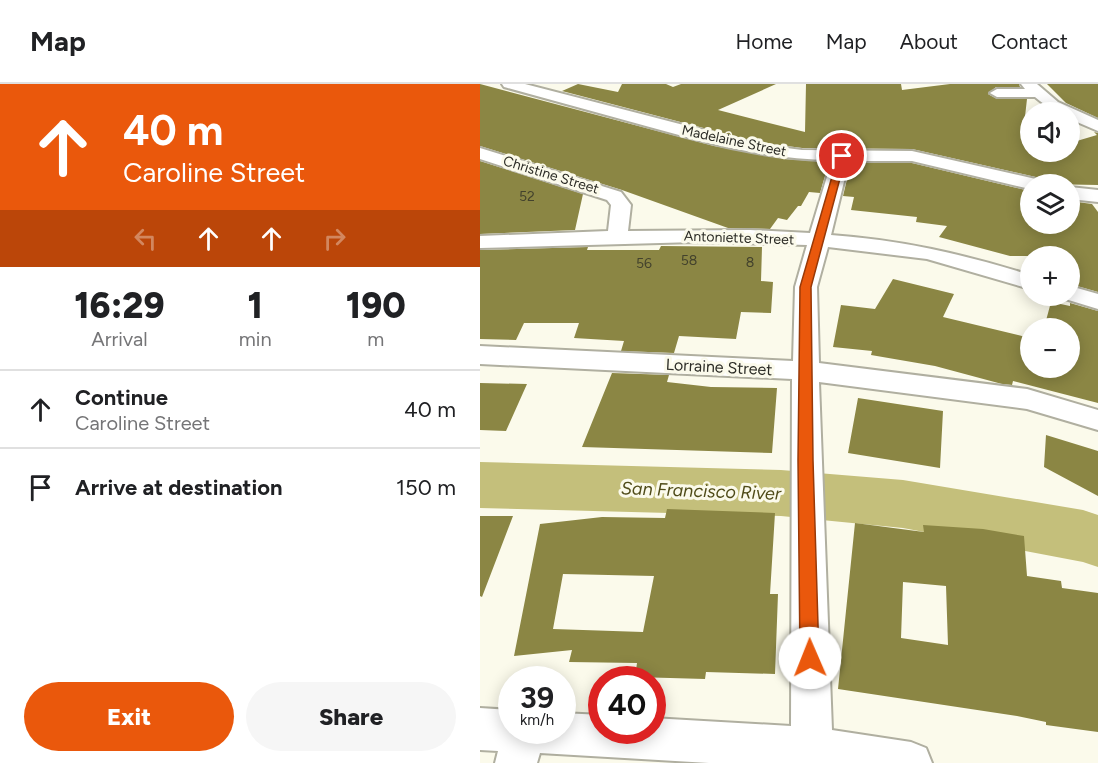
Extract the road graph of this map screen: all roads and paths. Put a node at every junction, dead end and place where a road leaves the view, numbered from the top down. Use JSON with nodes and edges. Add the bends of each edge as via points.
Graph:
{"nodes":[{"id":1,"x":509,"y":84,"type":"edge"},
{"id":2,"x":1033,"y":88,"type":"edge"},
{"id":3,"x":997,"y":93,"type":"dead end"},
{"id":4,"x":1049,"y":102,"type":"edge"},
{"id":5,"x":480,"y":153,"type":"edge"},
{"id":6,"x":842,"y":156,"type":"junction"},
{"id":7,"x":1020,"y":181,"type":"edge"},
{"id":8,"x":1080,"y":194,"type":"edge"},
{"id":9,"x":1098,"y":196,"type":"edge"},
{"id":10,"x":617,"y":237,"type":"junction"},
{"id":11,"x":819,"y":242,"type":"junction"},
{"id":12,"x":480,"y":243,"type":"edge"},
{"id":13,"x":1020,"y":279,"type":"edge"},
{"id":14,"x":1080,"y":296,"type":"edge"},
{"id":15,"x":1098,"y":302,"type":"edge"},
{"id":16,"x":480,"y":355,"type":"edge"},
{"id":17,"x":805,"y":371,"type":"junction"},
{"id":18,"x":1098,"y":420,"type":"edge"},
{"id":19,"x":480,"y":729,"type":"edge"},
{"id":20,"x":498,"y":730,"type":"edge"},
{"id":21,"x":576,"y":735,"type":"edge"},
{"id":22,"x":521,"y":744,"type":"edge"},
{"id":23,"x":812,"y":755,"type":"edge"},
{"id":24,"x":516,"y":763,"type":"edge"},
{"id":25,"x":911,"y":763,"type":"edge"}],
"edges":[{"from":1,"to":6,"type":"street","name":"Madelaine Street","via":[[757,149]]},
{"from":2,"to":3,"type":"street"},
{"from":2,"to":4,"type":"street"},
{"from":5,"to":10,"type":"street","name":"Christine Street","via":[[614,196],[621,205]]},
{"from":6,"to":7,"type":"street","name":"Madelaine Street","via":[[912,156]]},
{"from":6,"to":11,"type":"street"},
{"from":8,"to":9,"type":"street"},
{"from":10,"to":11,"type":"street","name":"Antoniette Street","via":[[740,236]]},
{"from":10,"to":12,"type":"street","name":"Antoniette Street"},
{"from":11,"to":13,"type":"street","name":"Antoniette Street","via":[[915,251]]},
{"from":11,"to":17,"type":"street","via":[[806,287]]},
{"from":14,"to":15,"type":"street"},
{"from":16,"to":17,"type":"street","name":"Lorraine Street"},
{"from":17,"to":18,"type":"street","name":"Lorraine Street","via":[[1027,399]]},
{"from":17,"to":23,"type":"street"},
{"from":19,"to":20,"type":"street"},
{"from":21,"to":23,"type":"street"},
{"from":22,"to":24,"type":"street"},
{"from":23,"to":25,"type":"street"}]}
